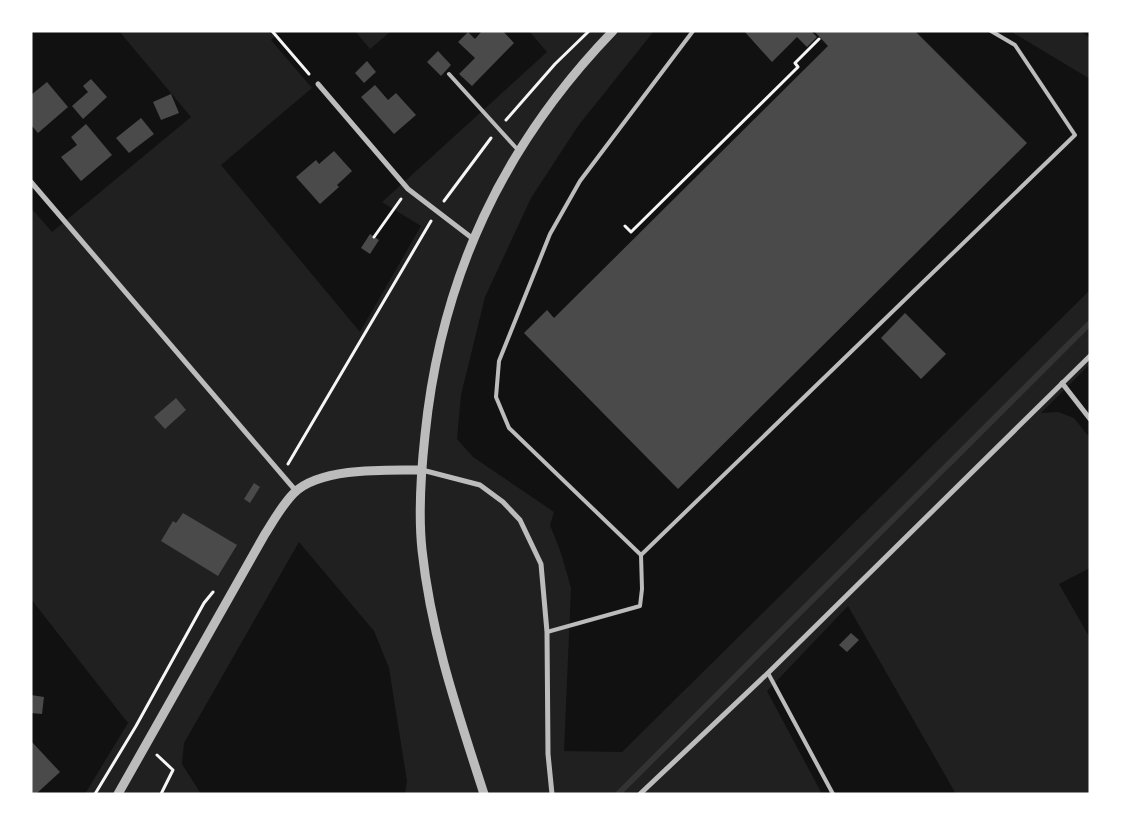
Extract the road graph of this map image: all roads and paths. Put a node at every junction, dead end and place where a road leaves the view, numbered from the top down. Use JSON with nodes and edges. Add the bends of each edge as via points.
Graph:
{"nodes":[{"id":1,"x":272,"y":31,"type":"edge"},
{"id":2,"x":589,"y":31,"type":"edge"},
{"id":3,"x":613,"y":31,"type":"edge"},
{"id":4,"x":991,"y":31,"type":"edge"},
{"id":5,"x":694,"y":32,"type":"edge"},
{"id":6,"x":819,"y":39,"type":"dead end"},
{"id":7,"x":449,"y":74,"type":"dead end"},
{"id":8,"x":318,"y":84,"type":"joint"},
{"id":9,"x":498,"y":128,"type":"junction"},
{"id":10,"x":518,"y":150,"type":"junction"},
{"id":11,"x":31,"y":182,"type":"edge"},
{"id":12,"x":408,"y":189,"type":"junction"},
{"id":13,"x":436,"y":212,"type":"junction"},
{"id":14,"x":625,"y":226,"type":"dead end"},
{"id":15,"x":374,"y":236,"type":"dead end"},
{"id":16,"x":472,"y":238,"type":"junction"},
{"id":17,"x":1090,"y":356,"type":"edge"},
{"id":18,"x":1062,"y":383,"type":"junction"},
{"id":19,"x":1090,"y":419,"type":"edge"},
{"id":20,"x":421,"y":470,"type":"junction"},
{"id":21,"x":281,"y":475,"type":"junction"},
{"id":22,"x":296,"y":491,"type":"junction"},
{"id":23,"x":641,"y":555,"type":"junction"},
{"id":24,"x":218,"y":586,"type":"dead end"},
{"id":25,"x":546,"y":632,"type":"junction"},
{"id":26,"x":768,"y":673,"type":"junction"},
{"id":27,"x":173,"y":770,"type":"dead end"},
{"id":28,"x":95,"y":794,"type":"edge"},
{"id":29,"x":118,"y":794,"type":"edge"},
{"id":30,"x":161,"y":794,"type":"edge"},
{"id":31,"x":484,"y":794,"type":"edge"},
{"id":32,"x":552,"y":794,"type":"edge"},
{"id":33,"x":640,"y":794,"type":"edge"},
{"id":34,"x":833,"y":794,"type":"edge"}],
"edges":[{"from":1,"to":8,"type":"path"},
{"from":2,"to":9,"type":"path"},
{"from":3,"to":10,"type":"street","via":[[558,95]]},
{"from":4,"to":23,"type":"lane","via":[[1015,45],[1075,135]]},
{"from":5,"to":23,"type":"lane","via":[[580,182],[550,234],[499,361],[496,398],[510,428]]},
{"from":6,"to":14,"type":"path","via":[[795,63],[798,67],[631,232]]},
{"from":7,"to":9,"type":"lane"},
{"from":8,"to":12,"type":"street"},
{"from":9,"to":10,"type":"lane"},
{"from":9,"to":13,"type":"path"},
{"from":10,"to":16,"type":"street"},
{"from":11,"to":21,"type":"street"},
{"from":12,"to":13,"type":"street"},
{"from":12,"to":15,"type":"path"},
{"from":13,"to":16,"type":"street"},
{"from":13,"to":21,"type":"path"},
{"from":16,"to":20,"type":"street","via":[[440,337],[429,388]]},
{"from":17,"to":18,"type":"street"},
{"from":18,"to":19,"type":"street"},
{"from":18,"to":26,"type":"street"},
{"from":20,"to":22,"type":"street","via":[[359,471],[329,477]]},
{"from":20,"to":25,"type":"street","via":[[480,485],[520,520],[541,564]]},
{"from":20,"to":31,"type":"street","via":[[422,549],[438,645]]},
{"from":21,"to":22,"type":"street"},
{"from":22,"to":29,"type":"street","via":[[265,534]]},
{"from":23,"to":25,"type":"lane","via":[[640,606]]},
{"from":24,"to":28,"type":"path","via":[[204,603]]},
{"from":25,"to":32,"type":"street","via":[[548,754]]},
{"from":26,"to":33,"type":"street"},
{"from":26,"to":34,"type":"lane"},
{"from":27,"to":30,"type":"path"}]}
